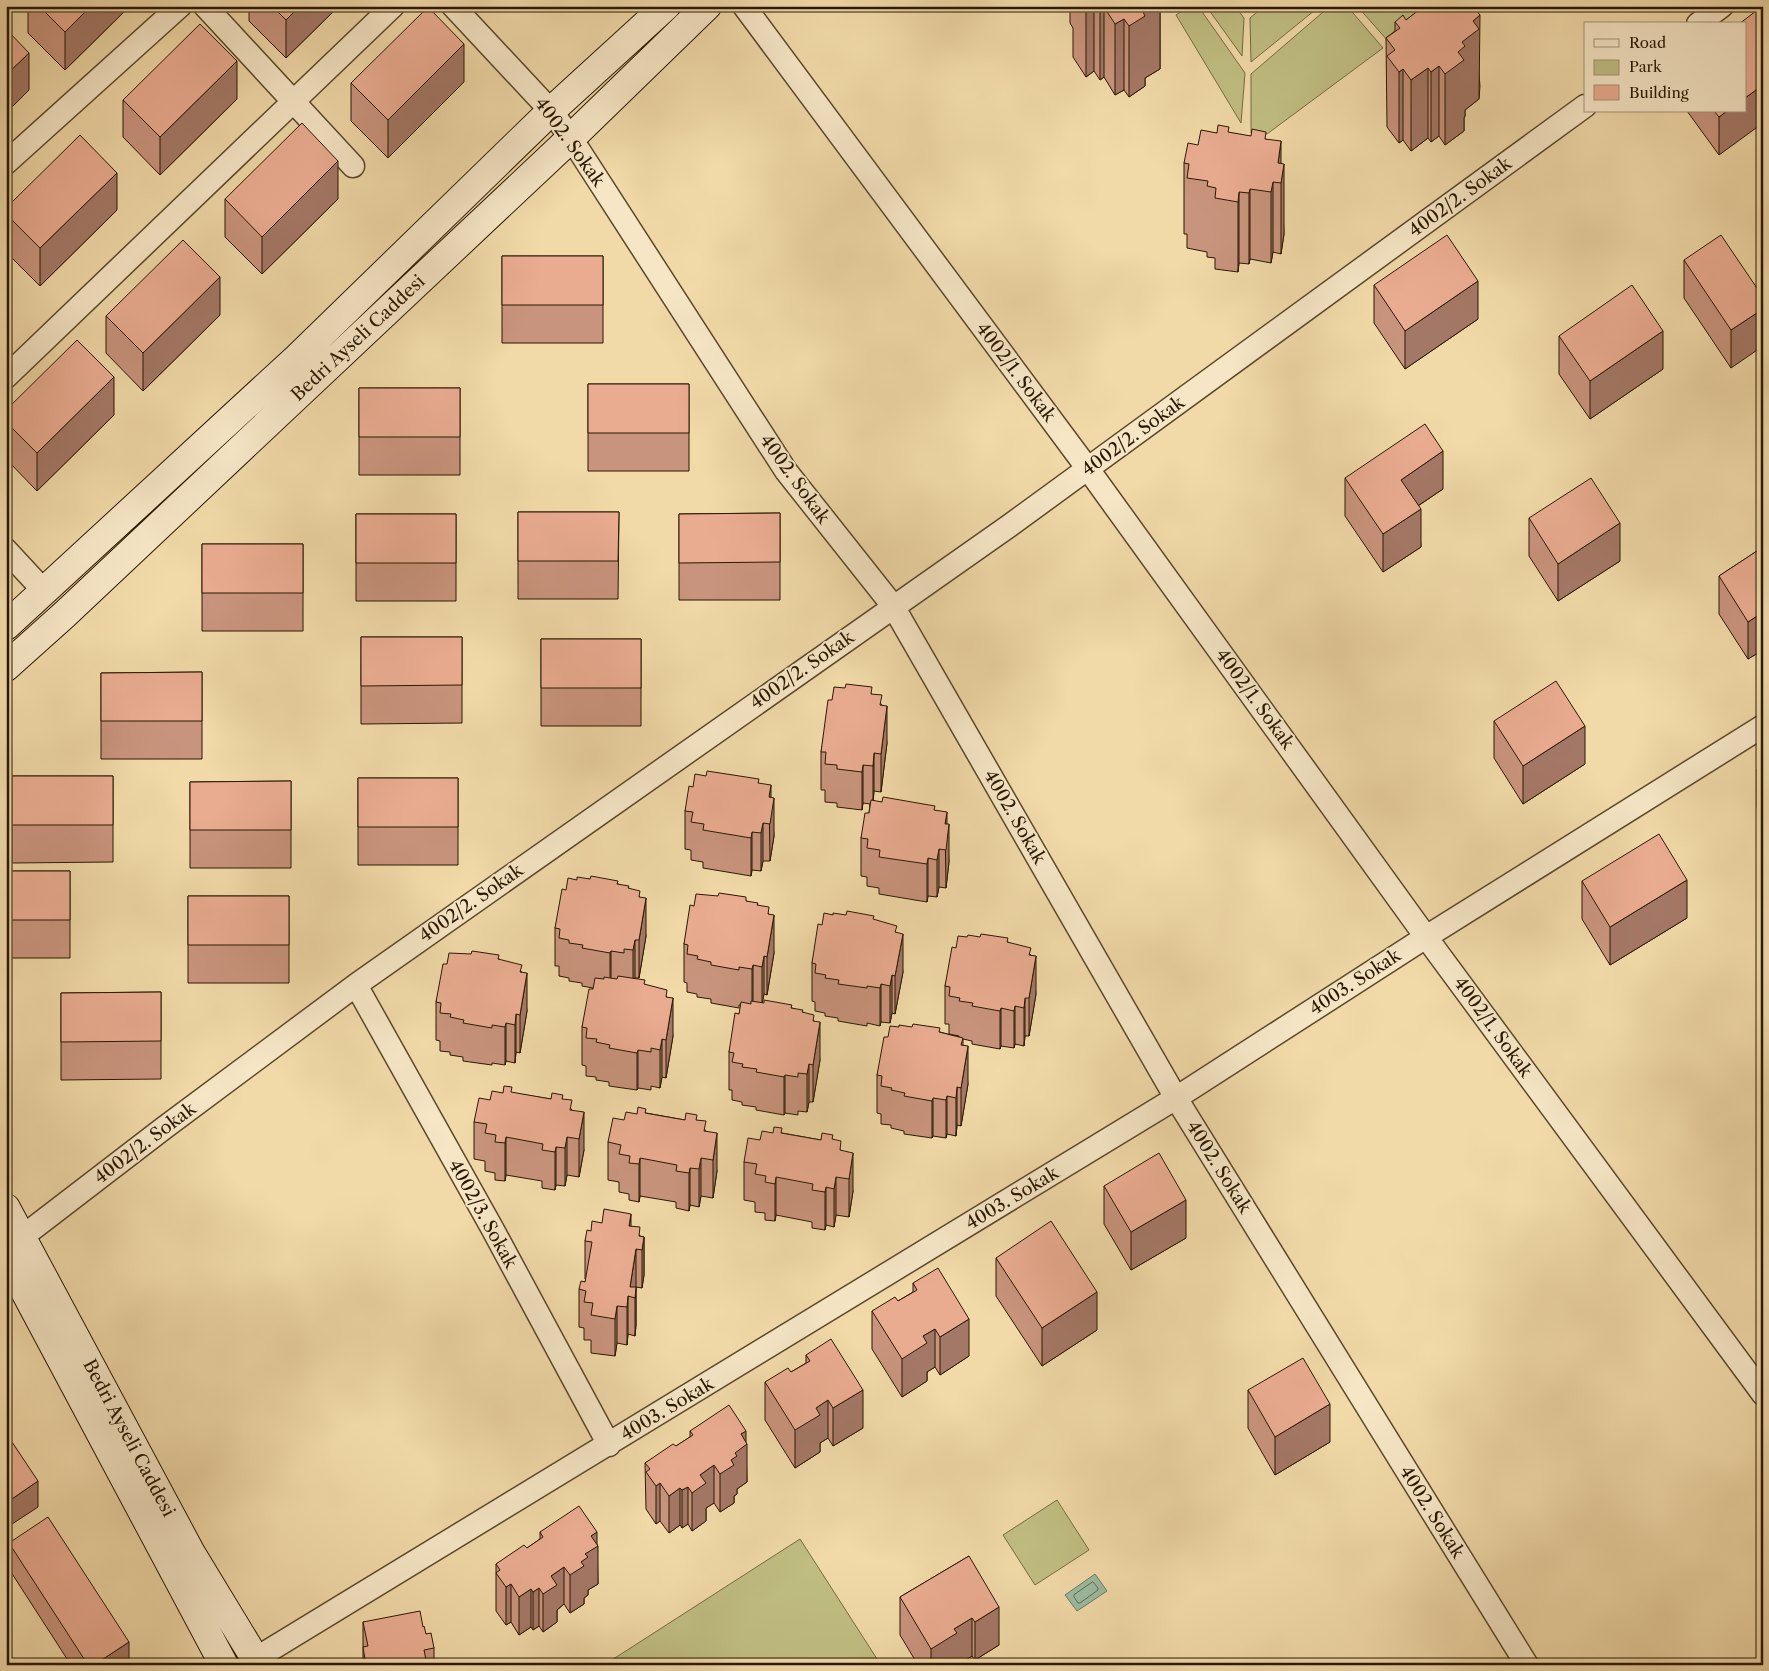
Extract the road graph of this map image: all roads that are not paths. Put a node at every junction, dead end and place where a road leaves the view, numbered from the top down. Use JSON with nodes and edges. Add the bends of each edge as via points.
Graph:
{"nodes":[{"id":1,"x":180,"y":6,"type":"edge"},
{"id":2,"x":206,"y":6,"type":"edge"},
{"id":3,"x":393,"y":6,"type":"edge"},
{"id":4,"x":453,"y":6,"type":"edge"},
{"id":5,"x":666,"y":6,"type":"edge"},
{"id":6,"x":707,"y":6,"type":"edge"},
{"id":7,"x":744,"y":6,"type":"edge"},
{"id":8,"x":1722,"y":6,"type":"edge"},
{"id":9,"x":1701,"y":22,"type":"edge"},
{"id":10,"x":294,"y":102,"type":"junction"},
{"id":11,"x":1584,"y":107,"type":"edge"},
{"id":12,"x":551,"y":110,"type":"junction"},
{"id":13,"x":571,"y":138,"type":"junction"},
{"id":14,"x":6,"y":163,"type":"edge"},
{"id":15,"x":353,"y":166,"type":"dead end"},
{"id":16,"x":6,"y":377,"type":"edge"},
{"id":17,"x":1088,"y":468,"type":"junction"},
{"id":18,"x":6,"y":550,"type":"edge"},
{"id":19,"x":44,"y":592,"type":"junction"},
{"id":20,"x":893,"y":606,"type":"junction"},
{"id":21,"x":6,"y":626,"type":"edge"},
{"id":22,"x":6,"y":667,"type":"edge"},
{"id":23,"x":1763,"y":726,"type":"edge"},
{"id":24,"x":1426,"y":937,"type":"junction"},
{"id":25,"x":356,"y":985,"type":"junction"},
{"id":26,"x":1176,"y":1098,"type":"junction"},
{"id":27,"x":6,"y":1208,"type":"edge"},
{"id":28,"x":14,"y":1247,"type":"edge"},
{"id":29,"x":1763,"y":1394,"type":"edge"},
{"id":30,"x":609,"y":1445,"type":"junction"},
{"id":31,"x":254,"y":1657,"type":"edge"},
{"id":32,"x":223,"y":1665,"type":"edge"},
{"id":33,"x":1526,"y":1665,"type":"edge"}],
"edges":[{"from":1,"to":14,"type":"street"},
{"from":2,"to":10,"type":"street"},
{"from":3,"to":10,"type":"street"},
{"from":4,"to":12,"type":"street","name":"4002. Sokak"},
{"from":5,"to":12,"type":"main road","name":"Bedri Ayseli Caddesi"},
{"from":6,"to":13,"type":"main road","name":"Bedri Ayseli Caddesi"},
{"from":7,"to":17,"type":"street","name":"4002/1. Sokak"},
{"from":8,"to":9,"type":"street"},
{"from":10,"to":15,"type":"street"},
{"from":10,"to":16,"type":"street"},
{"from":11,"to":17,"type":"street","name":"4002/2. Sokak"},
{"from":12,"to":13,"type":"street","name":"4002. Sokak"},
{"from":12,"to":19,"type":"main road","name":"Bedri Ayseli Caddesi","via":[[297,358]]},
{"from":13,"to":20,"type":"street","name":"4002. Sokak","via":[[786,471]]},
{"from":13,"to":22,"type":"main road","name":"Bedri Ayseli Caddesi"},
{"from":17,"to":20,"type":"street","name":"4002/2. Sokak"},
{"from":17,"to":24,"type":"street","name":"4002/1. Sokak"},
{"from":18,"to":19,"type":"street"},
{"from":19,"to":21,"type":"main road","name":"Bedri Ayseli Caddesi"},
{"from":20,"to":25,"type":"street","name":"4002/2. Sokak"},
{"from":20,"to":26,"type":"street","name":"4002. Sokak"},
{"from":23,"to":24,"type":"street","name":"4003. Sokak"},
{"from":24,"to":26,"type":"street","name":"4003. Sokak"},
{"from":24,"to":29,"type":"street","name":"4002/1. Sokak"},
{"from":25,"to":28,"type":"street","name":"4002/2. Sokak","via":[[172,1122]]},
{"from":25,"to":30,"type":"street","name":"4002/3. Sokak"},
{"from":26,"to":30,"type":"street","name":"4003. Sokak"},
{"from":26,"to":33,"type":"street","name":"4002. Sokak"},
{"from":27,"to":28,"type":"main road","name":"Bedri Ayseli Caddesi"},
{"from":28,"to":31,"type":"main road","name":"Bedri Ayseli Caddesi"},
{"from":28,"to":32,"type":"main road","name":"Bedri Ayseli Caddesi"},
{"from":30,"to":31,"type":"street","name":"4003. Sokak"},
{"from":31,"to":32,"type":"main road"}]}
